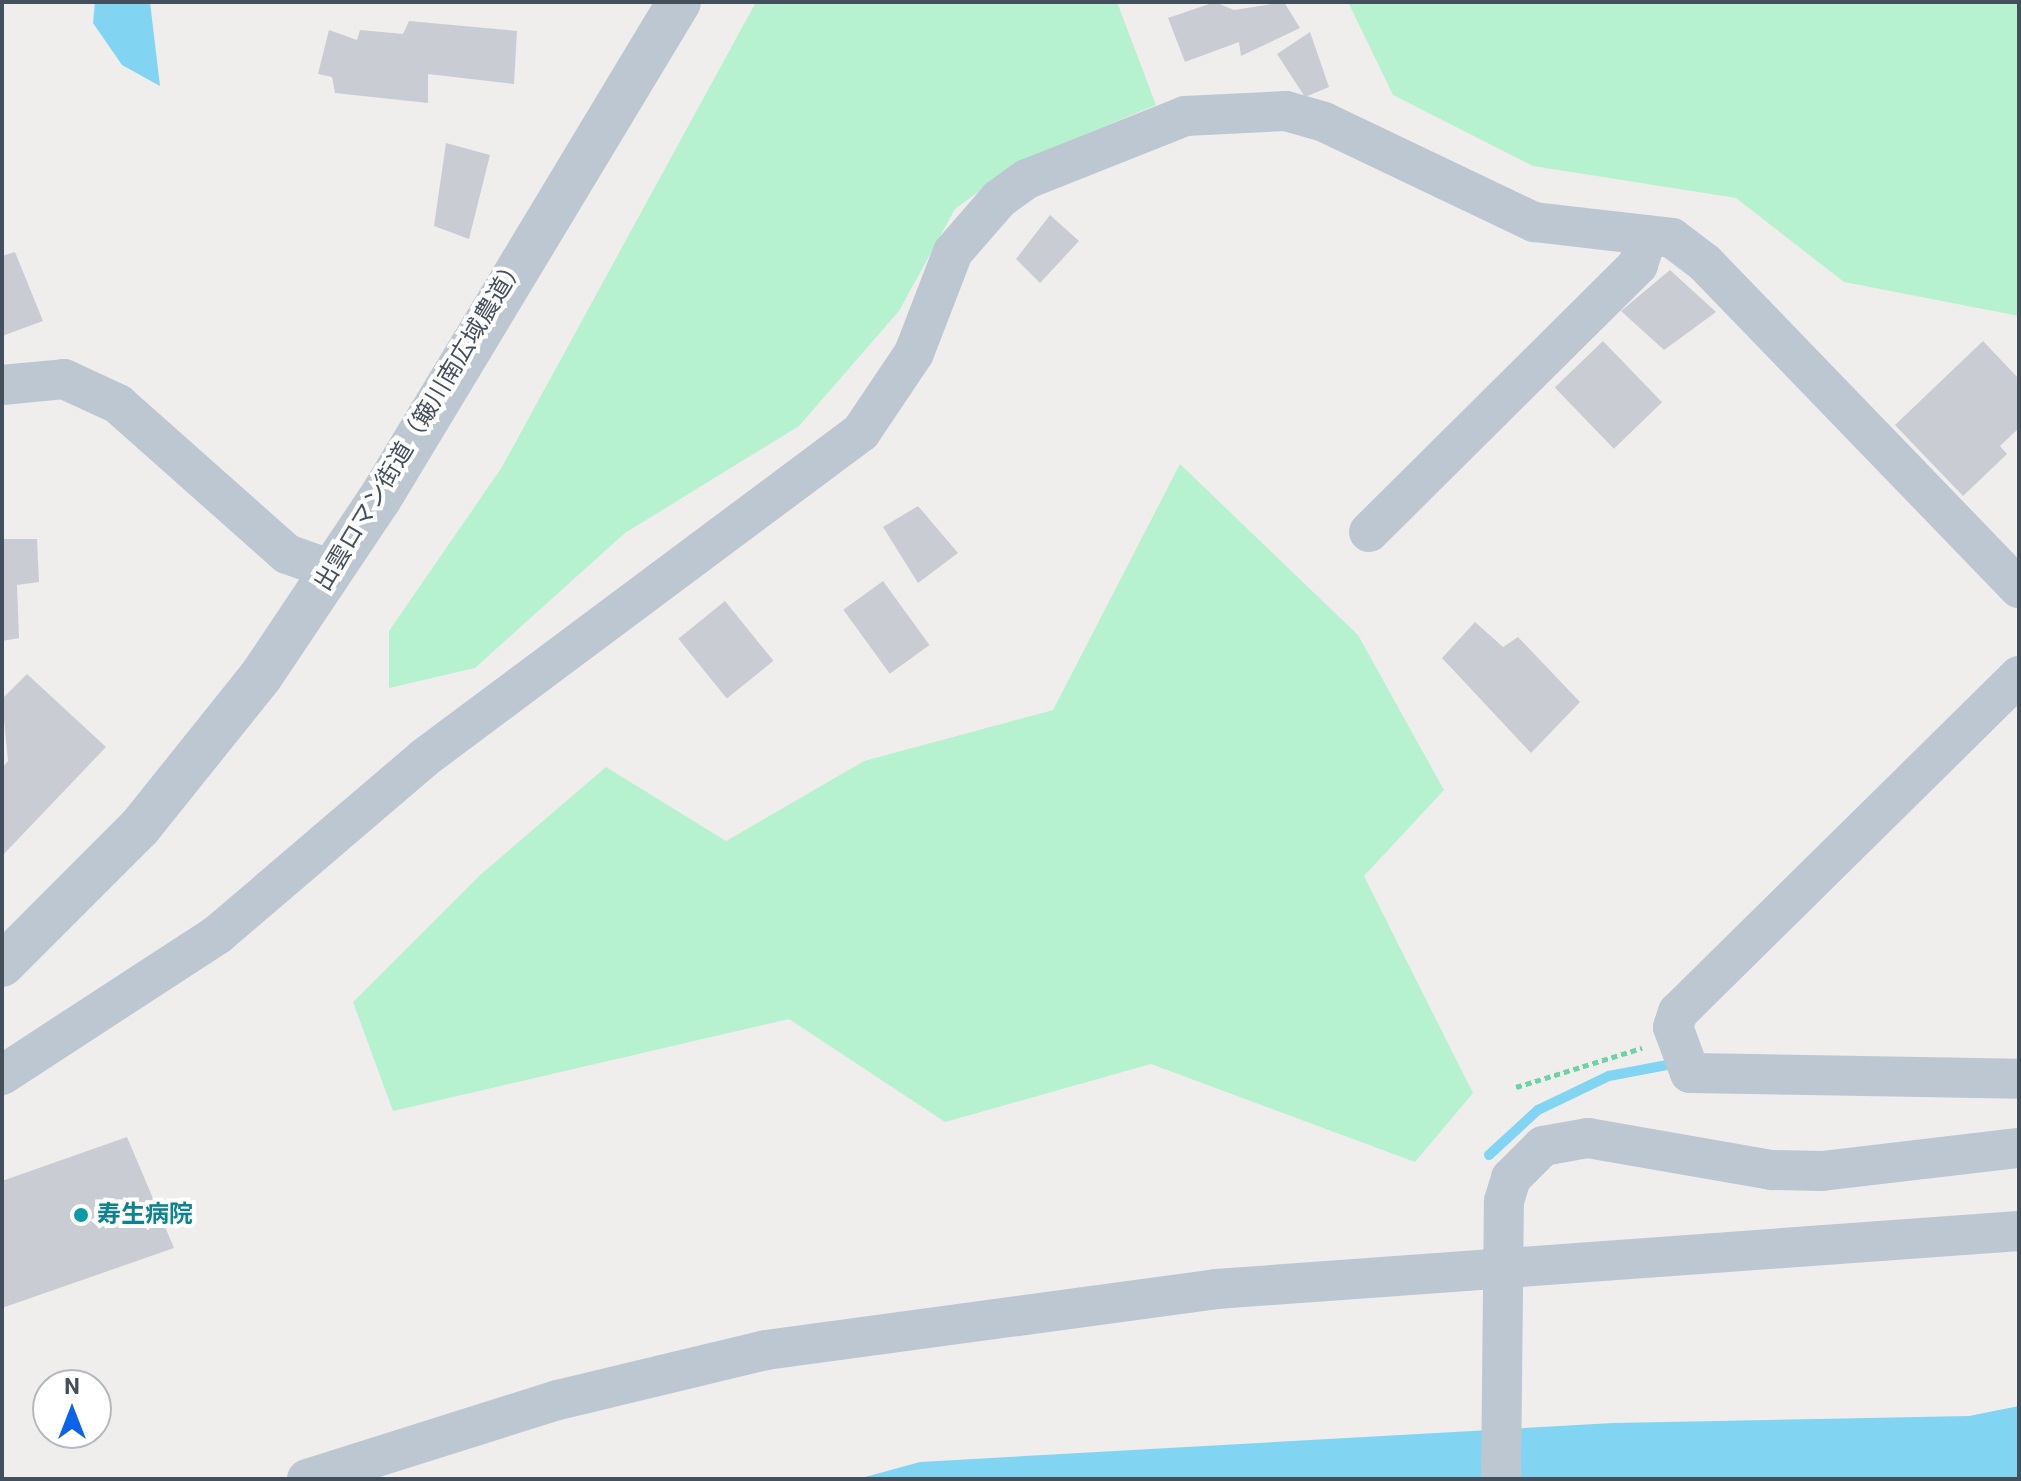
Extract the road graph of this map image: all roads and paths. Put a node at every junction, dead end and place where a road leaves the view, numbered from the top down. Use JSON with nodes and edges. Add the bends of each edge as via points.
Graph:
{"nodes":[{"id":1,"x":679,"y":2,"type":"edge"},
{"id":2,"x":1647,"y":235,"type":"junction"},
{"id":3,"x":2,"y":385,"type":"edge"},
{"id":4,"x":1369,"y":532,"type":"dead end"},
{"id":5,"x":332,"y":570,"type":"junction"},
{"id":6,"x":2019,"y":588,"type":"edge"},
{"id":7,"x":2019,"y":676,"type":"edge"},
{"id":8,"x":2,"y":965,"type":"edge"},
{"id":9,"x":1678,"y":1053,"type":"junction"},
{"id":10,"x":2,"y":1075,"type":"edge"},
{"id":11,"x":2019,"y":1079,"type":"edge"},
{"id":12,"x":1516,"y":1087,"type":"dead end"},
{"id":13,"x":2019,"y":1148,"type":"edge"},
{"id":14,"x":2019,"y":1231,"type":"edge"},
{"id":15,"x":1504,"y":1262,"type":"junction"},
{"id":16,"x":307,"y":1479,"type":"edge"},
{"id":17,"x":1501,"y":1479,"type":"edge"}],
"edges":[{"from":1,"to":5,"type":"street","name":"出雲ロマン街道（簸川南広域農道）"},
{"from":2,"to":4,"type":"street","via":[[1638,265]]},
{"from":2,"to":6,"type":"street","via":[[1672,238],[1705,263]]},
{"from":2,"to":10,"type":"street","via":[[1534,222],[1324,122],[1263,109],[1185,116],[1027,179],[977,220],[953,252],[914,353],[861,432],[424,758],[217,935]]},
{"from":3,"to":5,"type":"street","via":[[64,379],[118,404],[287,554]]},
{"from":5,"to":8,"type":"street","name":"出雲ロマン街道（簸川南広域農道）","via":[[261,676],[140,827]]},
{"from":7,"to":9,"type":"street","via":[[1678,1012]]},
{"from":9,"to":11,"type":"street"},
{"from":9,"to":12,"type":"path"},
{"from":13,"to":15,"type":"street","via":[[1810,1171],[1565,1138],[1524,1159],[1511,1178],[1504,1201]]},
{"from":14,"to":15,"type":"street"},
{"from":15,"to":16,"type":"street","via":[[1216,1289],[766,1350],[558,1400]]},
{"from":15,"to":17,"type":"street"}]}
